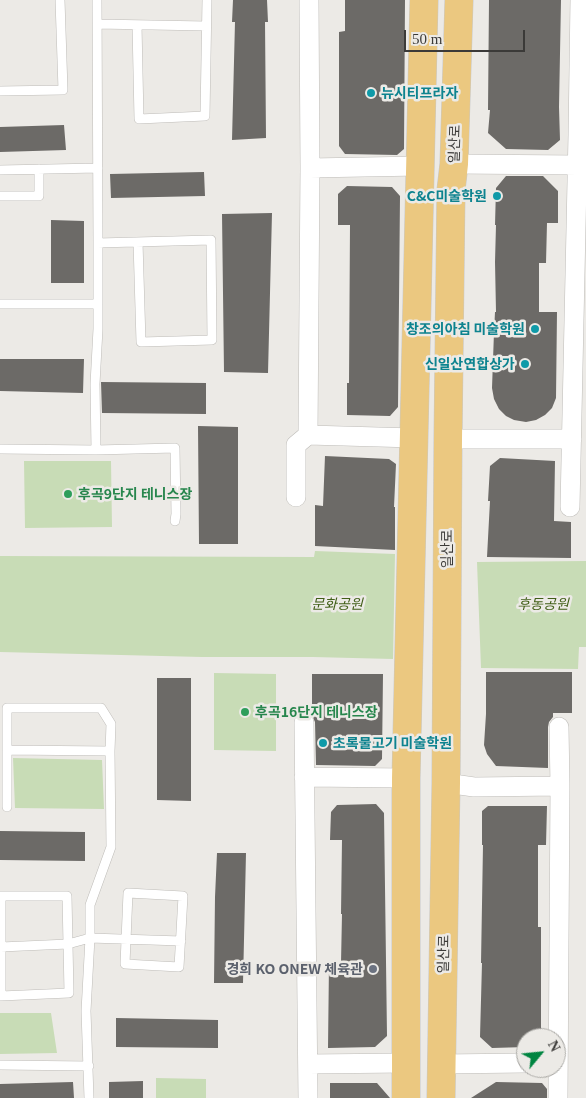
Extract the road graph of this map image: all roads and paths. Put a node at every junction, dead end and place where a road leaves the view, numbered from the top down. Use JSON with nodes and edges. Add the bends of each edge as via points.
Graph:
{"nodes":[{"id":1,"x":60,"y":0,"type":"edge"},
{"id":2,"x":97,"y":0,"type":"edge"},
{"id":3,"x":207,"y":0,"type":"edge"},
{"id":4,"x":309,"y":0,"type":"edge"},
{"id":5,"x":424,"y":0,"type":"edge"},
{"id":6,"x":459,"y":0,"type":"edge"},
{"id":7,"x":580,"y":0,"type":"edge"},
{"id":8,"x":97,"y":24,"type":"junction"},
{"id":9,"x":137,"y":25,"type":"junction"},
{"id":10,"x":206,"y":26,"type":"junction"},
{"id":11,"x":0,"y":91,"type":"edge"},
{"id":12,"x":454,"y":164,"type":"junction"},
{"id":13,"x":578,"y":165,"type":"junction"},
{"id":14,"x":420,"y":166,"type":"junction"},
{"id":15,"x":98,"y":168,"type":"junction"},
{"id":16,"x":310,"y":168,"type":"junction"},
{"id":17,"x":39,"y":169,"type":"junction"},
{"id":18,"x":0,"y":170,"type":"edge"},
{"id":19,"x":0,"y":196,"type":"edge"},
{"id":20,"x":138,"y":242,"type":"junction"},
{"id":21,"x":98,"y":243,"type":"junction"},
{"id":22,"x":0,"y":304,"type":"edge"},
{"id":23,"x":98,"y":304,"type":"junction"},
{"id":24,"x":308,"y":435,"type":"junction"},
{"id":25,"x":414,"y":438,"type":"junction"},
{"id":26,"x":448,"y":438,"type":"junction"},
{"id":27,"x":572,"y":439,"type":"junction"},
{"id":28,"x":0,"y":449,"type":"edge"},
{"id":29,"x":96,"y":450,"type":"junction"},
{"id":30,"x":296,"y":497,"type":"dead end"},
{"id":31,"x":570,"y":507,"type":"dead end"},
{"id":32,"x":175,"y":521,"type":"dead end"},
{"id":33,"x":304,"y":722,"type":"dead end"},
{"id":34,"x":559,"y":727,"type":"dead end"},
{"id":35,"x":7,"y":750,"type":"junction"},
{"id":36,"x":110,"y":751,"type":"junction"},
{"id":37,"x":304,"y":778,"type":"junction"},
{"id":38,"x":406,"y":778,"type":"junction"},
{"id":39,"x":446,"y":783,"type":"junction"},
{"id":40,"x":560,"y":786,"type":"junction"},
{"id":41,"x":7,"y":807,"type":"dead end"},
{"id":42,"x":90,"y":938,"type":"junction"},
{"id":43,"x":126,"y":939,"type":"junction"},
{"id":44,"x":180,"y":940,"type":"junction"},
{"id":45,"x":68,"y":944,"type":"junction"},
{"id":46,"x":1,"y":947,"type":"edge"},
{"id":47,"x":557,"y":1028,"type":"edge"},
{"id":48,"x":406,"y":1063,"type":"junction"},
{"id":49,"x":516,"y":1063,"type":"edge"},
{"id":50,"x":308,"y":1064,"type":"junction"},
{"id":51,"x":441,"y":1064,"type":"junction"},
{"id":52,"x":0,"y":1065,"type":"edge"},
{"id":53,"x":89,"y":1066,"type":"junction"},
{"id":54,"x":557,"y":1078,"type":"edge"},
{"id":55,"x":89,"y":1098,"type":"edge"},
{"id":56,"x":308,"y":1098,"type":"edge"},
{"id":57,"x":406,"y":1098,"type":"edge"},
{"id":58,"x":441,"y":1098,"type":"edge"},
{"id":59,"x":558,"y":1098,"type":"edge"}],
"edges":[{"from":1,"to":11,"type":"lane","via":[[63,90]]},
{"from":2,"to":8,"type":"lane"},
{"from":3,"to":10,"type":"lane"},
{"from":4,"to":16,"type":"street"},
{"from":5,"to":14,"type":"main road"},
{"from":6,"to":12,"type":"main road","name":"일산로"},
{"from":7,"to":13,"type":"street"},
{"from":8,"to":9,"type":"lane"},
{"from":8,"to":15,"type":"lane"},
{"from":9,"to":10,"type":"lane"},
{"from":9,"to":10,"type":"lane","via":[[139,118],[205,116]]},
{"from":12,"to":13,"type":"street"},
{"from":12,"to":26,"type":"main road","name":"일산로"},
{"from":13,"to":27,"type":"street"},
{"from":14,"to":16,"type":"street"},
{"from":14,"to":25,"type":"main road"},
{"from":15,"to":17,"type":"lane"},
{"from":15,"to":21,"type":"lane"},
{"from":16,"to":24,"type":"street"},
{"from":17,"to":18,"type":"lane"},
{"from":17,"to":19,"type":"lane","via":[[39,196]]},
{"from":20,"to":20,"type":"lane","via":[[211,240],[212,340],[141,342]]},
{"from":20,"to":21,"type":"lane"},
{"from":21,"to":23,"type":"lane"},
{"from":22,"to":23,"type":"lane"},
{"from":23,"to":29,"type":"lane"},
{"from":24,"to":25,"type":"street"},
{"from":24,"to":30,"type":"street","via":[[296,445]]},
{"from":25,"to":38,"type":"main road"},
{"from":26,"to":27,"type":"street"},
{"from":26,"to":39,"type":"main road","name":"일산로"},
{"from":27,"to":31,"type":"street"},
{"from":28,"to":29,"type":"lane"},
{"from":29,"to":32,"type":"lane","via":[[175,448]]},
{"from":33,"to":37,"type":"street"},
{"from":34,"to":40,"type":"street"},
{"from":35,"to":36,"type":"lane"},
{"from":35,"to":36,"type":"lane","via":[[7,708],[101,708],[111,724]]},
{"from":35,"to":41,"type":"lane"},
{"from":36,"to":42,"type":"lane","via":[[111,847],[90,905]]},
{"from":37,"to":38,"type":"street"},
{"from":37,"to":50,"type":"street"},
{"from":38,"to":48,"type":"main road"},
{"from":39,"to":40,"type":"street"},
{"from":39,"to":51,"type":"main road","name":"일산로"},
{"from":40,"to":47,"type":"street"},
{"from":42,"to":43,"type":"lane"},
{"from":42,"to":45,"type":"lane"},
{"from":42,"to":53,"type":"lane","via":[[86,1011]]},
{"from":43,"to":44,"type":"lane"},
{"from":43,"to":44,"type":"lane","via":[[124,964],[179,967]]},
{"from":43,"to":44,"type":"lane","via":[[128,893],[183,896]]},
{"from":45,"to":46,"type":"lane"},
{"from":45,"to":46,"type":"lane","via":[[67,896],[1,896]]},
{"from":45,"to":46,"type":"lane","via":[[69,993],[59,994],[1,996]]},
{"from":48,"to":50,"type":"street"},
{"from":48,"to":57,"type":"main road"},
{"from":49,"to":51,"type":"street"},
{"from":50,"to":56,"type":"street"},
{"from":51,"to":58,"type":"main road","name":"일산로"},
{"from":52,"to":53,"type":"lane"},
{"from":53,"to":55,"type":"lane"},
{"from":54,"to":59,"type":"street"}]}
